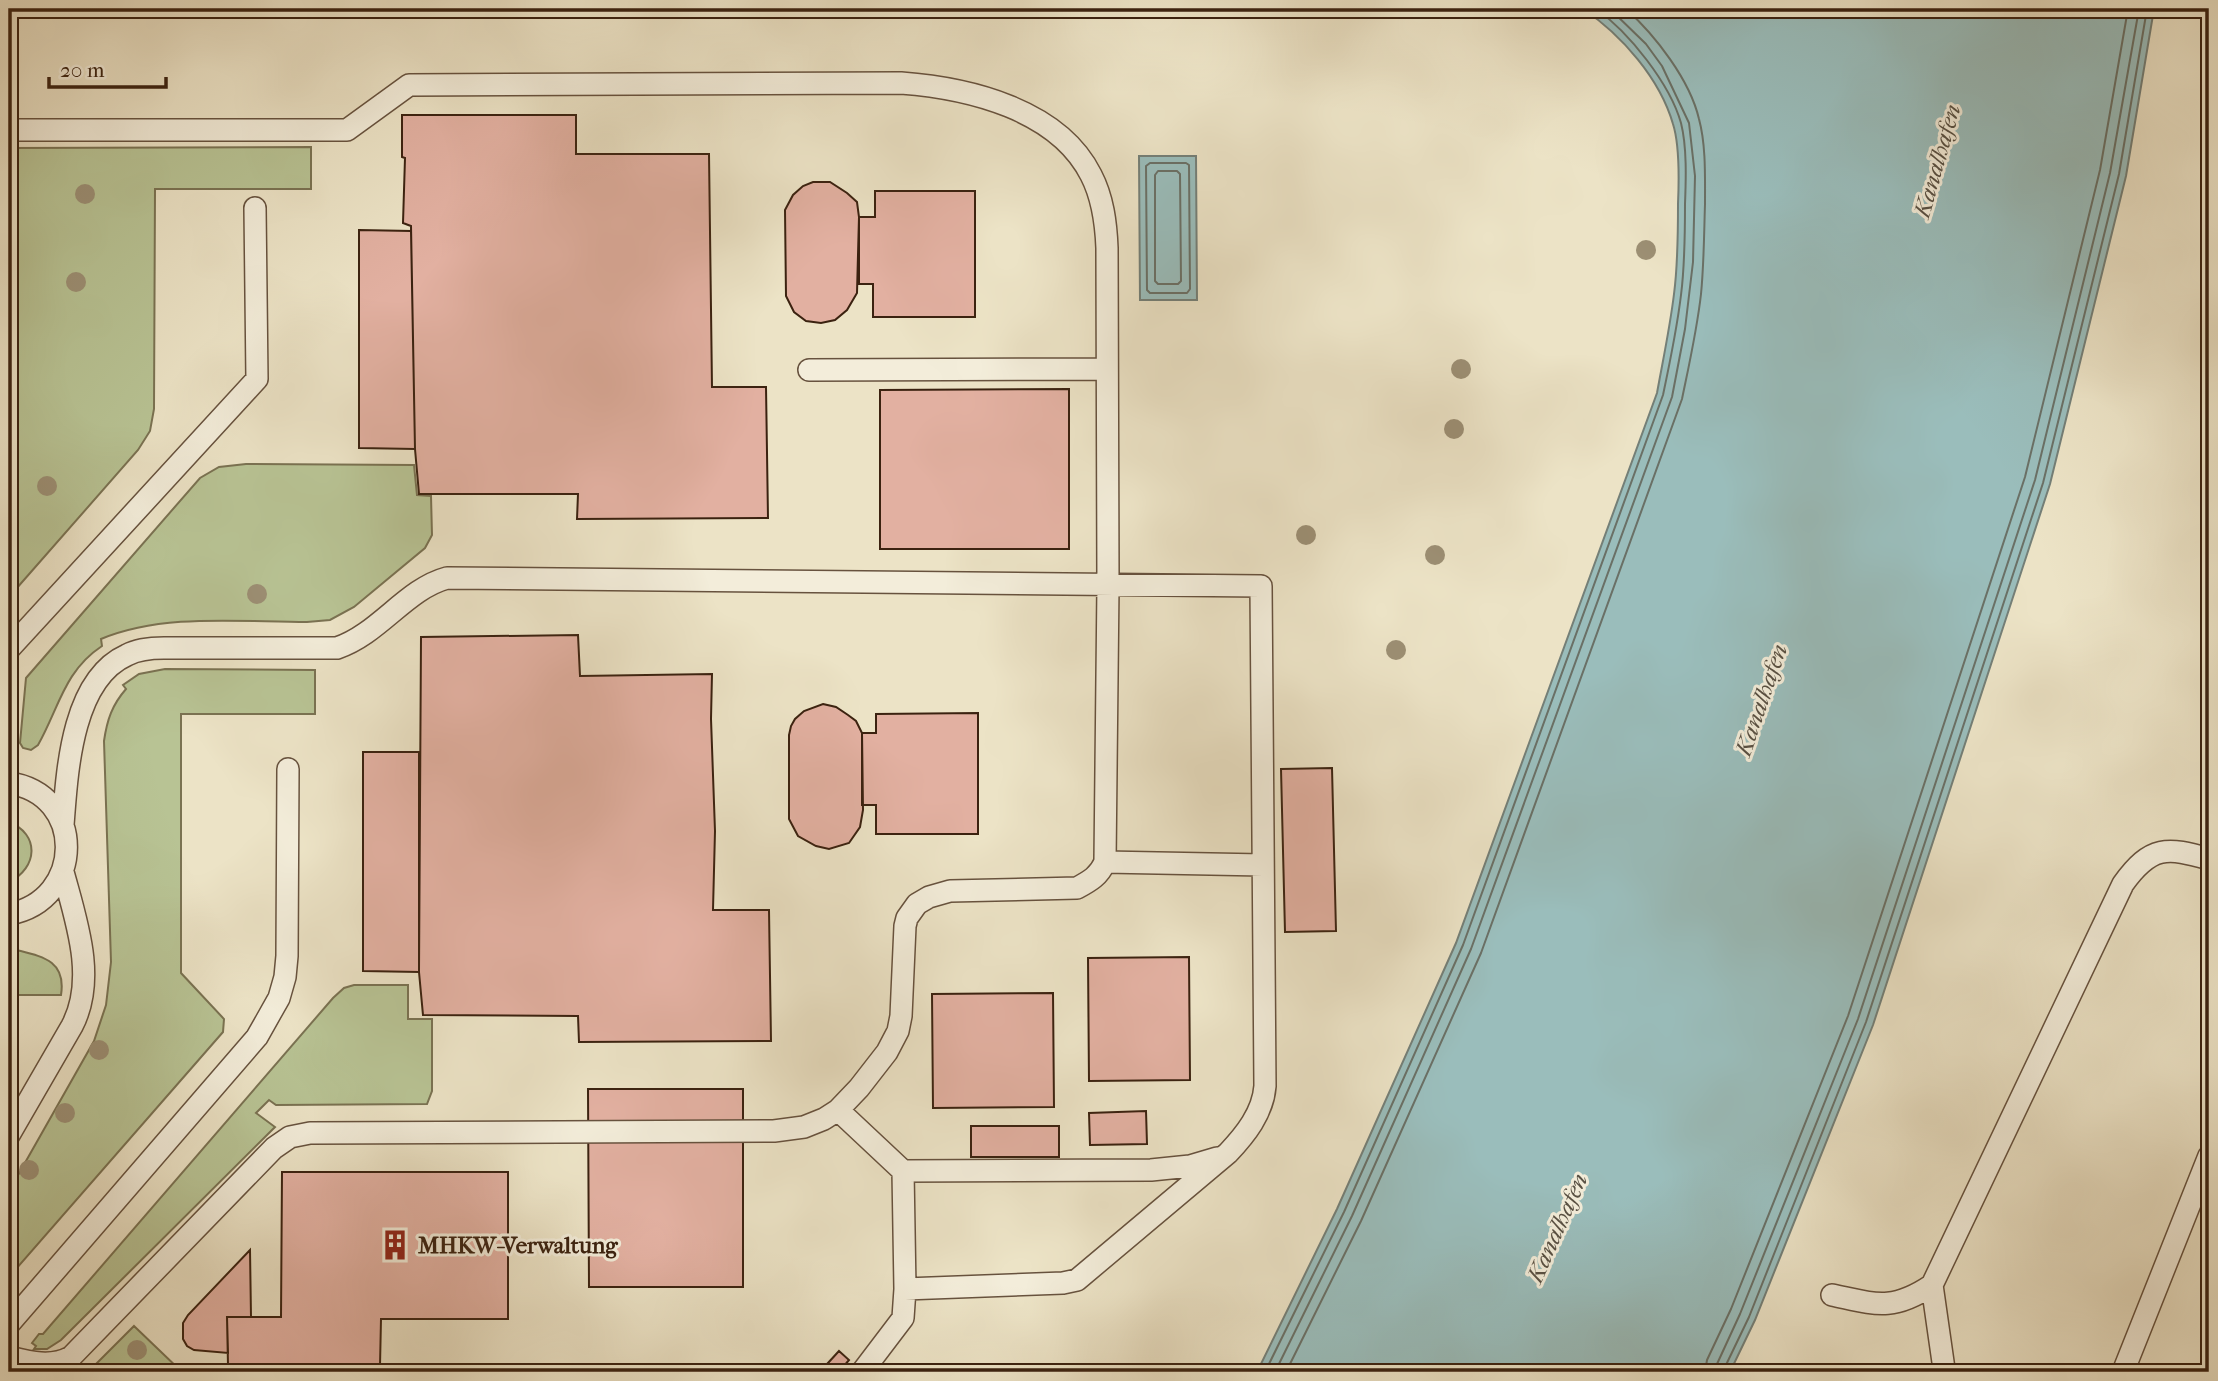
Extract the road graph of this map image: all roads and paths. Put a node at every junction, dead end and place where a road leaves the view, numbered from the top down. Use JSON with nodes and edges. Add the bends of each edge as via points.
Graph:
{"nodes":[{"id":1,"x":9,"y":130,"type":"edge"},
{"id":2,"x":255,"y":208,"type":"dead end"},
{"id":3,"x":1106,"y":369,"type":"junction"},
{"id":4,"x":809,"y":370,"type":"dead end"},
{"id":5,"x":1108,"y":585,"type":"junction"},
{"id":6,"x":9,"y":649,"type":"edge"},
{"id":7,"x":288,"y":769,"type":"dead end"},
{"id":8,"x":9,"y":783,"type":"edge"},
{"id":9,"x":63,"y":825,"type":"junction"},
{"id":10,"x":2209,"y":859,"type":"edge"},
{"id":11,"x":1105,"y":862,"type":"junction"},
{"id":12,"x":1263,"y":865,"type":"junction"},
{"id":13,"x":62,"y":872,"type":"junction"},
{"id":14,"x":9,"y":914,"type":"edge"},
{"id":15,"x":838,"y":1110,"type":"junction"},
{"id":16,"x":9,"y":1135,"type":"edge"},
{"id":17,"x":1228,"y":1153,"type":"junction"},
{"id":18,"x":2209,"y":1156,"type":"edge"},
{"id":19,"x":902,"y":1171,"type":"junction"},
{"id":20,"x":1931,"y":1285,"type":"junction"},
{"id":21,"x":905,"y":1289,"type":"junction"},
{"id":22,"x":1832,"y":1294,"type":"dead end"},
{"id":23,"x":9,"y":1324,"type":"edge"},
{"id":24,"x":9,"y":1357,"type":"edge"},
{"id":25,"x":862,"y":1372,"type":"edge"},
{"id":26,"x":1942,"y":1372,"type":"edge"},
{"id":27,"x":2123,"y":1372,"type":"edge"}],
"edges":[{"from":1,"to":3,"type":"lane","via":[[347,130],[409,85],[901,83],[949,89],[1015,110],[1044,125],[1071,147],[1091,174],[1102,203],[1106,233]]},
{"from":2,"to":6,"type":"lane","via":[[257,379]]},
{"from":3,"to":4,"type":"lane"},
{"from":3,"to":5,"type":"lane"},
{"from":5,"to":9,"type":"lane","via":[[447,578],[423,589],[377,625],[337,648],[164,648],[121,658],[94,685],[77,722]]},
{"from":5,"to":11,"type":"lane"},
{"from":5,"to":12,"type":"lane","via":[[1261,586]]},
{"from":7,"to":23,"type":"lane","via":[[287,957],[283,988],[274,1009],[257,1037]]},
{"from":8,"to":9,"type":"lane","via":[[24,785],[44,798]]},
{"from":9,"to":13,"type":"lane","via":[[66,849]]},
{"from":10,"to":20,"type":"lane","via":[[2174,850],[2161,852],[2146,860],[2123,884]]},
{"from":11,"to":12,"type":"lane"},
{"from":11,"to":15,"type":"lane","via":[[1094,878],[1077,888],[950,891],[929,897],[914,908],[904,930],[898,1031],[878,1065]]},
{"from":12,"to":17,"type":"lane","via":[[1265,1095],[1246,1132]]},
{"from":13,"to":14,"type":"lane","via":[[42,900]]},
{"from":13,"to":16,"type":"lane","via":[[81,947],[80,1008]]},
{"from":15,"to":19,"type":"lane"},
{"from":15,"to":24,"type":"lane","via":[[804,1127],[774,1131],[310,1133],[290,1137],[274,1148],[71,1357],[43,1363]]},
{"from":17,"to":19,"type":"lane","via":[[1199,1164],[1151,1170]]},
{"from":17,"to":21,"type":"lane","via":[[1074,1282]]},
{"from":18,"to":27,"type":"lane"},
{"from":19,"to":21,"type":"lane"},
{"from":20,"to":22,"type":"lane","via":[[1905,1301],[1879,1305]]},
{"from":20,"to":26,"type":"lane"},
{"from":21,"to":25,"type":"lane","via":[[903,1318]]}]}
